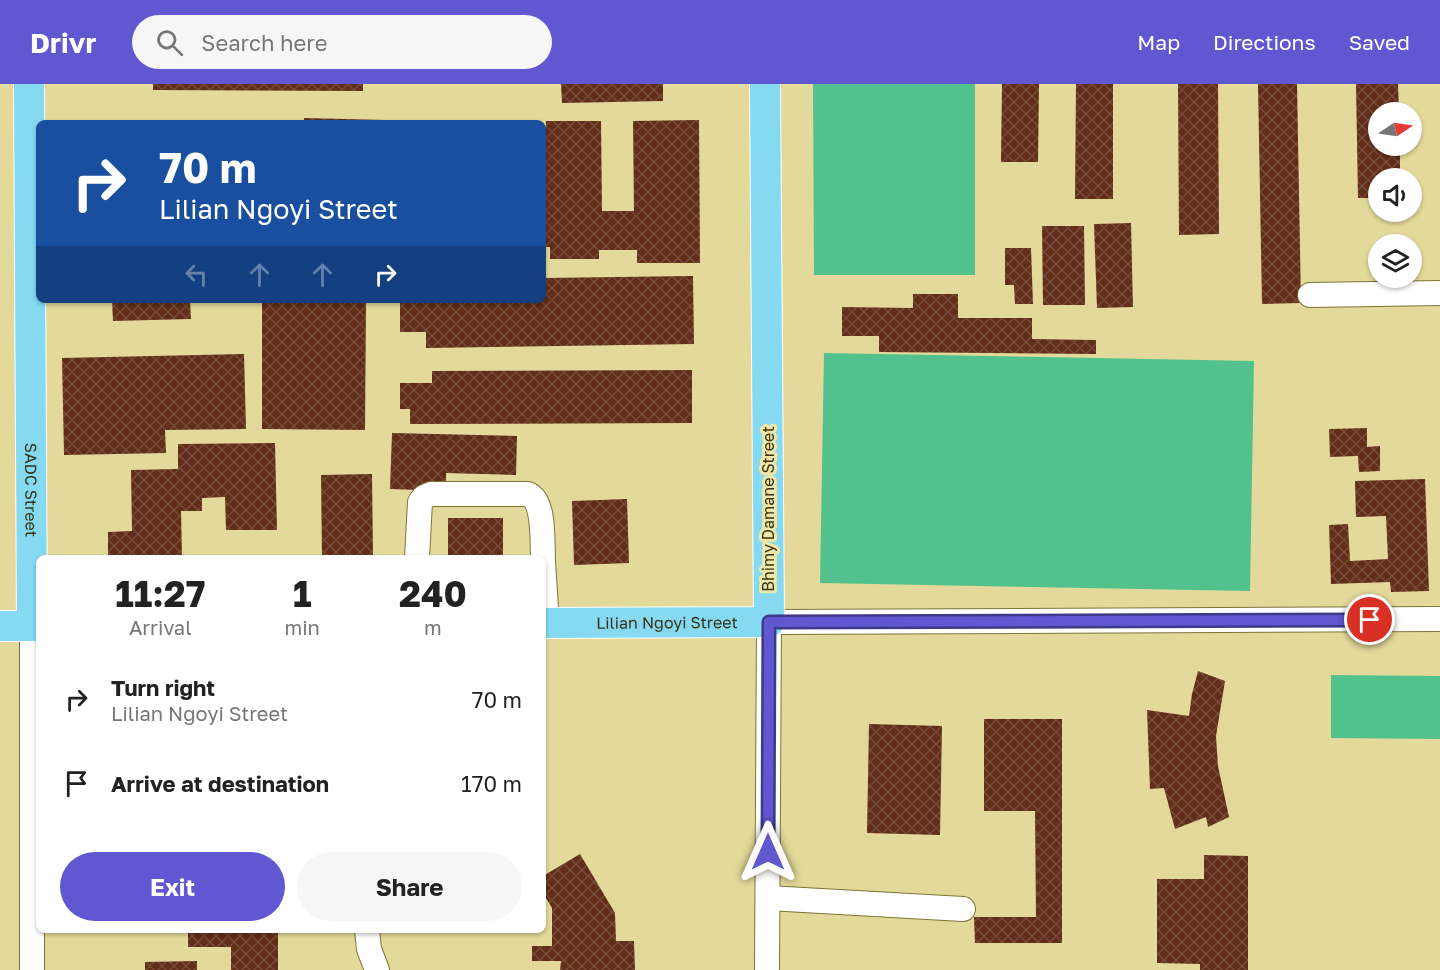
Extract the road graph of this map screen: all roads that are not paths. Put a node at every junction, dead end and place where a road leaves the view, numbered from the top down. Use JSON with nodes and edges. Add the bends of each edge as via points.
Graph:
{"nodes":[{"id":1,"x":29,"y":84,"type":"edge"},
{"id":2,"x":765,"y":84,"type":"edge"},
{"id":3,"x":1440,"y":293,"type":"edge"},
{"id":4,"x":1310,"y":294,"type":"dead end"},
{"id":5,"x":417,"y":555,"type":"edge"},
{"id":6,"x":543,"y":555,"type":"edge"},
{"id":7,"x":1440,"y":619,"type":"edge"},
{"id":8,"x":769,"y":622,"type":"junction"},
{"id":9,"x":546,"y":623,"type":"edge"},
{"id":10,"x":0,"y":626,"type":"edge"},
{"id":11,"x":35,"y":626,"type":"edge"},
{"id":12,"x":768,"y":898,"type":"junction"},
{"id":13,"x":963,"y":909,"type":"dead end"},
{"id":14,"x":367,"y":933,"type":"edge"},
{"id":15,"x":32,"y":970,"type":"edge"},
{"id":16,"x":377,"y":970,"type":"edge"},
{"id":17,"x":767,"y":970,"type":"edge"}],
"edges":[{"from":1,"to":11,"type":"main road","name":"SADC Street"},
{"from":2,"to":8,"type":"main road","name":"Bhimy Damane Street"},
{"from":3,"to":4,"type":"street"},
{"from":5,"to":6,"type":"street","via":[[420,502],[431,494],[533,496],[539,506]]},
{"from":7,"to":8,"type":"street","name":"Lilian Ngoyi Street"},
{"from":8,"to":9,"type":"main road","name":"Lilian Ngoyi Street"},
{"from":8,"to":12,"type":"street","name":"Bhimy Damane Street"},
{"from":10,"to":11,"type":"main road"},
{"from":11,"to":15,"type":"street","name":"SADC Street"},
{"from":12,"to":13,"type":"street"},
{"from":12,"to":17,"type":"street","name":"Bhimy Damane Street"},
{"from":14,"to":16,"type":"street"}]}
